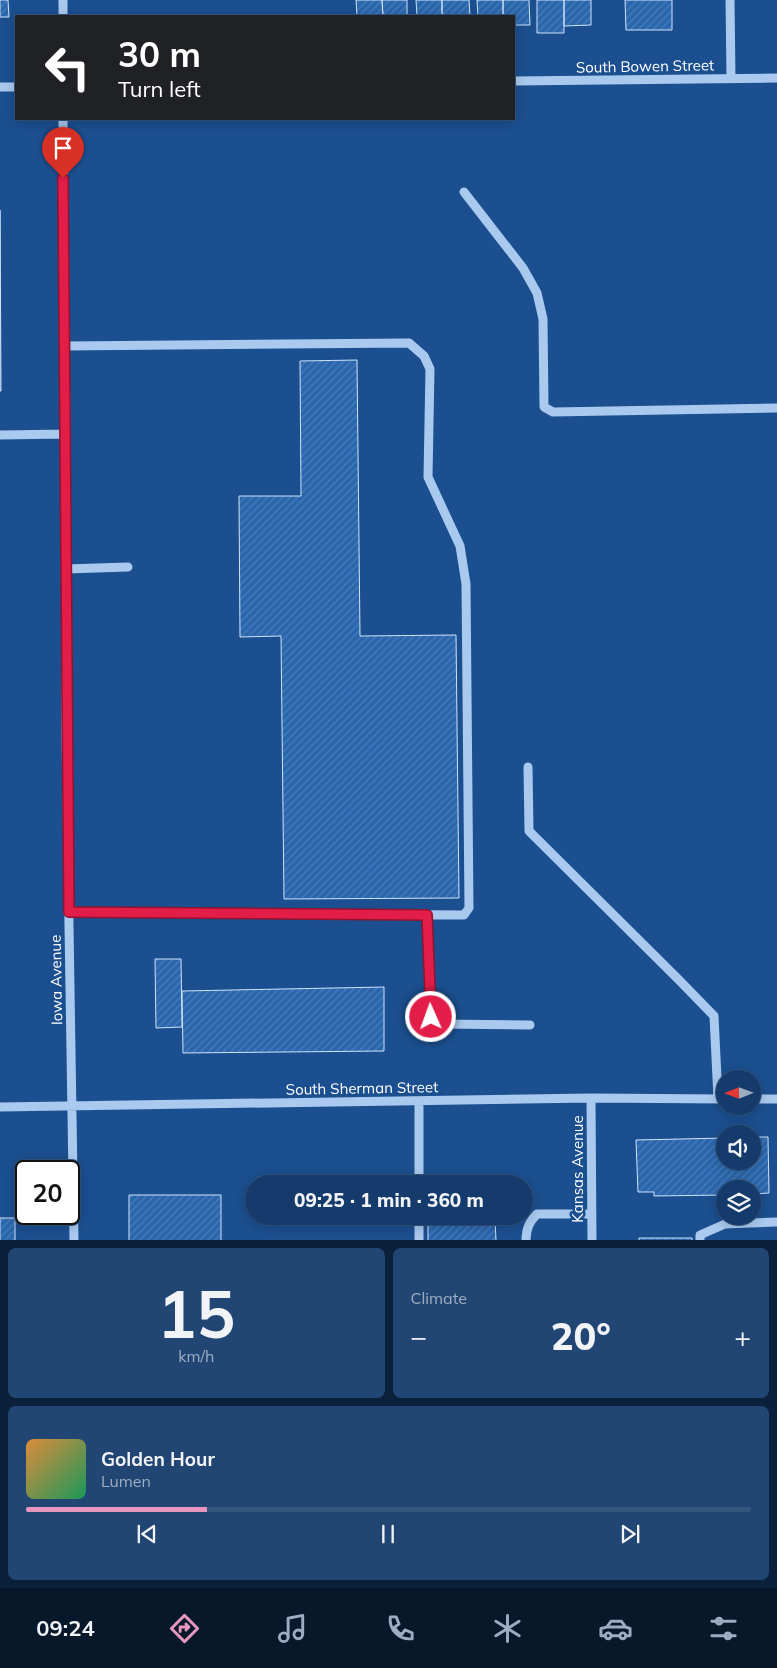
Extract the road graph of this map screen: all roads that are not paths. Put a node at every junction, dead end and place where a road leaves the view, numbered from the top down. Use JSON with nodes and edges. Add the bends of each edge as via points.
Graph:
{"nodes":[{"id":1,"x":63,"y":0,"type":"edge"},
{"id":2,"x":730,"y":0,"type":"edge"},
{"id":3,"x":63,"y":15,"type":"edge"},
{"id":4,"x":731,"y":78,"type":"junction"},
{"id":5,"x":777,"y":78,"type":"edge"},
{"id":6,"x":515,"y":81,"type":"edge"},
{"id":7,"x":0,"y":87,"type":"edge"},
{"id":8,"x":15,"y":87,"type":"edge"},
{"id":9,"x":63,"y":120,"type":"edge"},
{"id":10,"x":464,"y":192,"type":"dead end"},
{"id":11,"x":65,"y":346,"type":"junction"},
{"id":12,"x":777,"y":408,"type":"edge"},
{"id":13,"x":66,"y":434,"type":"junction"},
{"id":14,"x":0,"y":435,"type":"edge"},
{"id":15,"x":128,"y":567,"type":"dead end"},
{"id":16,"x":66,"y":569,"type":"junction"},
{"id":17,"x":528,"y":767,"type":"dead end"},
{"id":18,"x":69,"y":912,"type":"junction"},
{"id":19,"x":427,"y":915,"type":"junction"},
{"id":20,"x":530,"y":1025,"type":"dead end"},
{"id":21,"x":719,"y":1070,"type":"edge"},
{"id":22,"x":591,"y":1098,"type":"junction"},
{"id":23,"x":716,"y":1099,"type":"edge"},
{"id":24,"x":761,"y":1099,"type":"edge"},
{"id":25,"x":777,"y":1099,"type":"edge"},
{"id":26,"x":419,"y":1101,"type":"junction"},
{"id":27,"x":72,"y":1106,"type":"junction"},
{"id":28,"x":0,"y":1107,"type":"edge"},
{"id":29,"x":419,"y":1175,"type":"edge"},
{"id":30,"x":592,"y":1214,"type":"junction"},
{"id":31,"x":777,"y":1222,"type":"edge"},
{"id":32,"x":419,"y":1225,"type":"edge"},
{"id":33,"x":74,"y":1240,"type":"edge"},
{"id":34,"x":419,"y":1240,"type":"edge"},
{"id":35,"x":526,"y":1240,"type":"edge"},
{"id":36,"x":592,"y":1240,"type":"edge"},
{"id":37,"x":700,"y":1240,"type":"edge"}],
"edges":[{"from":1,"to":3,"type":"street"},
{"from":2,"to":4,"type":"street"},
{"from":4,"to":5,"type":"street","name":"South Bowen Street"},
{"from":4,"to":6,"type":"street","name":"South Bowen Street"},
{"from":7,"to":8,"type":"street"},
{"from":9,"to":11,"type":"street","name":"Iowa Avenue"},
{"from":10,"to":12,"type":"street","via":[[523,268],[537,293],[543,319],[544,407],[553,412]]},
{"from":11,"to":13,"type":"street","name":"Iowa Avenue"},
{"from":11,"to":19,"type":"street","via":[[409,343],[424,356],[430,369],[428,477],[460,546],[466,584],[469,908],[464,915]]},
{"from":13,"to":14,"type":"street"},
{"from":13,"to":16,"type":"street","name":"Iowa Avenue"},
{"from":15,"to":16,"type":"street"},
{"from":16,"to":18,"type":"street","name":"Iowa Avenue"},
{"from":17,"to":21,"type":"street","via":[[529,831],[714,1016]]},
{"from":18,"to":19,"type":"street"},
{"from":18,"to":27,"type":"street","name":"Iowa Avenue"},
{"from":19,"to":20,"type":"street","via":[[431,1017],[437,1024]]},
{"from":22,"to":23,"type":"street","name":"South Sherman Street"},
{"from":22,"to":26,"type":"street","name":"South Sherman Street"},
{"from":22,"to":30,"type":"street","name":"Kansas Avenue"},
{"from":24,"to":25,"type":"street"},
{"from":26,"to":27,"type":"street","name":"South Sherman Street"},
{"from":26,"to":29,"type":"street"},
{"from":27,"to":28,"type":"street","name":"South Sherman Street"},
{"from":27,"to":33,"type":"street","name":"Iowa Avenue"},
{"from":30,"to":35,"type":"street","via":[[537,1214],[526,1230]]},
{"from":30,"to":36,"type":"street","name":"Kansas Avenue"},
{"from":31,"to":37,"type":"street","via":[[725,1224],[700,1235]]},
{"from":32,"to":34,"type":"street"}]}
